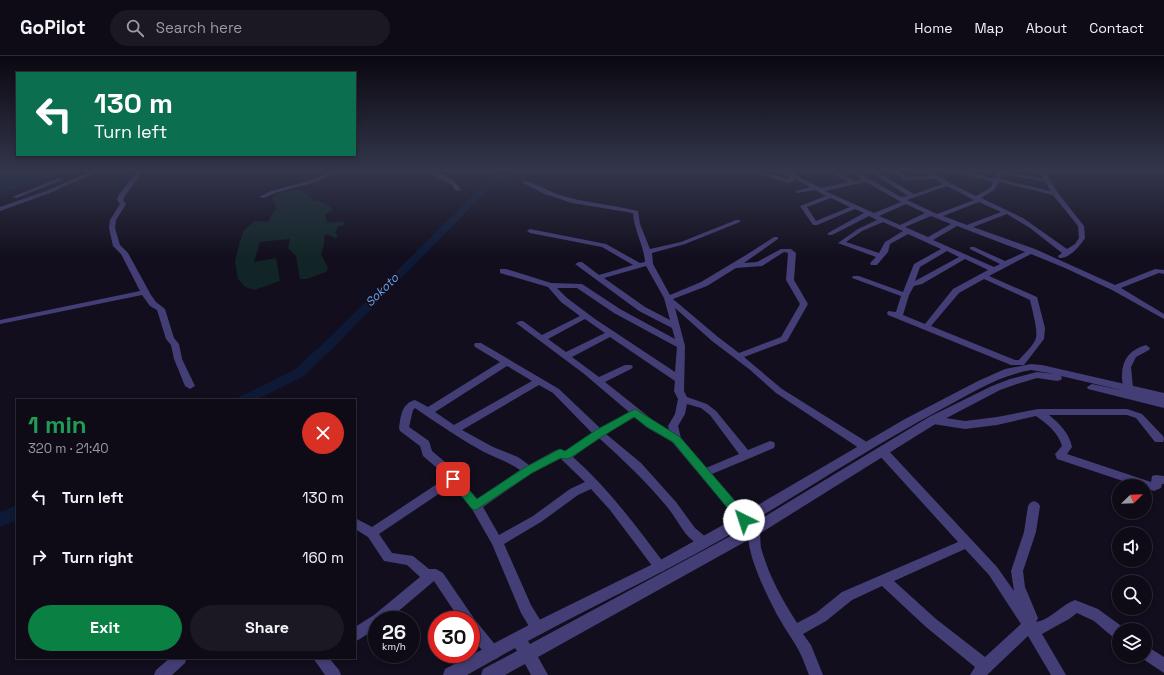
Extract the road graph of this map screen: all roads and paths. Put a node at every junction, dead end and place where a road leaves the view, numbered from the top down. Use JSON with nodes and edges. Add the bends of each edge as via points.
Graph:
{"nodes":[{"id":1,"x":10,"y":200,"type":"edge"},
{"id":2,"x":27,"y":200,"type":"edge"},
{"id":3,"x":120,"y":200,"type":"edge"},
{"id":4,"x":568,"y":200,"type":"edge"},
{"id":5,"x":820,"y":200,"type":"edge"},
{"id":6,"x":840,"y":200,"type":"edge"},
{"id":7,"x":903,"y":200,"type":"joint"},
{"id":8,"x":977,"y":200,"type":"joint"},
{"id":9,"x":1060,"y":200,"type":"edge"},
{"id":10,"x":0,"y":204,"type":"edge"},
{"id":11,"x":856,"y":207,"type":"junction"},
{"id":12,"x":0,"y":210,"type":"edge"},
{"id":13,"x":1007,"y":212,"type":"junction"},
{"id":14,"x":872,"y":214,"type":"junction"},
{"id":15,"x":934,"y":214,"type":"junction"},
{"id":16,"x":884,"y":220,"type":"junction"},
{"id":17,"x":738,"y":221,"type":"dead end"},
{"id":18,"x":957,"y":223,"type":"junction"},
{"id":19,"x":900,"y":227,"type":"junction"},
{"id":20,"x":968,"y":227,"type":"junction"},
{"id":21,"x":530,"y":231,"type":"dead end"},
{"id":22,"x":908,"y":231,"type":"junction"},
{"id":23,"x":830,"y":234,"type":"dead end"},
{"id":24,"x":776,"y":238,"type":"dead end"},
{"id":25,"x":928,"y":240,"type":"junction"},
{"id":26,"x":972,"y":248,"type":"dead end"},
{"id":27,"x":946,"y":249,"type":"junction"},
{"id":28,"x":648,"y":252,"type":"junction"},
{"id":29,"x":1032,"y":252,"type":"junction"},
{"id":30,"x":1066,"y":252,"type":"junction"},
{"id":31,"x":880,"y":256,"type":"junction"},
{"id":32,"x":964,"y":257,"type":"junction"},
{"id":33,"x":1057,"y":262,"type":"junction"},
{"id":34,"x":874,"y":263,"type":"dead end"},
{"id":35,"x":579,"y":264,"type":"dead end"},
{"id":36,"x":649,"y":264,"type":"junction"},
{"id":37,"x":1005,"y":264,"type":"junction"},
{"id":38,"x":639,"y":265,"type":"junction"},
{"id":39,"x":734,"y":266,"type":"junction"},
{"id":40,"x":994,"y":270,"type":"junction"},
{"id":41,"x":503,"y":271,"type":"dead end"},
{"id":42,"x":1164,"y":272,"type":"edge"},
{"id":43,"x":984,"y":276,"type":"junction"},
{"id":44,"x":600,"y":277,"type":"junction"},
{"id":45,"x":856,"y":278,"type":"dead end"},
{"id":46,"x":911,"y":284,"type":"junction"},
{"id":47,"x":551,"y":285,"type":"junction"},
{"id":48,"x":1115,"y":288,"type":"junction"},
{"id":49,"x":145,"y":292,"type":"junction"},
{"id":50,"x":906,"y":295,"type":"junction"},
{"id":51,"x":668,"y":298,"type":"junction"},
{"id":52,"x":585,"y":316,"type":"junction"},
{"id":53,"x":1164,"y":317,"type":"edge"},
{"id":54,"x":0,"y":322,"type":"edge"},
{"id":55,"x":520,"y":323,"type":"dead end"},
{"id":56,"x":675,"y":326,"type":"junction"},
{"id":57,"x":927,"y":326,"type":"junction"},
{"id":58,"x":610,"y":334,"type":"junction"},
{"id":59,"x":542,"y":339,"type":"junction"},
{"id":60,"x":478,"y":345,"type":"dead end"},
{"id":61,"x":681,"y":346,"type":"junction"},
{"id":62,"x":1146,"y":348,"type":"dead end"},
{"id":63,"x":566,"y":356,"type":"junction"},
{"id":64,"x":738,"y":356,"type":"junction"},
{"id":65,"x":506,"y":362,"type":"junction"},
{"id":66,"x":628,"y":367,"type":"dead end"},
{"id":67,"x":679,"y":379,"type":"junction"},
{"id":68,"x":538,"y":380,"type":"junction"},
{"id":69,"x":598,"y":382,"type":"junction"},
{"id":70,"x":190,"y":386,"type":"dead end"},
{"id":71,"x":1128,"y":388,"type":"junction"},
{"id":72,"x":1164,"y":397,"type":"edge"},
{"id":73,"x":683,"y":399,"type":"junction"},
{"id":74,"x":1164,"y":404,"type":"edge"},
{"id":75,"x":427,"y":412,"type":"junction"},
{"id":76,"x":1038,"y":412,"type":"junction"},
{"id":77,"x":635,"y":413,"type":"junction"},
{"id":78,"x":933,"y":420,"type":"junction"},
{"id":79,"x":909,"y":429,"type":"junction"},
{"id":80,"x":454,"y":430,"type":"junction"},
{"id":81,"x":599,"y":433,"type":"junction"},
{"id":82,"x":676,"y":439,"type":"junction"},
{"id":83,"x":1159,"y":439,"type":"dead end"},
{"id":84,"x":770,"y":445,"type":"dead end"},
{"id":85,"x":866,"y":447,"type":"junction"},
{"id":86,"x":883,"y":452,"type":"junction"},
{"id":87,"x":746,"y":455,"type":"junction"},
{"id":88,"x":566,"y":456,"type":"junction"},
{"id":89,"x":528,"y":470,"type":"junction"},
{"id":90,"x":704,"y":473,"type":"junction"},
{"id":91,"x":453,"y":479,"type":"junction"},
{"id":92,"x":1164,"y":480,"type":"edge"},
{"id":93,"x":593,"y":483,"type":"junction"},
{"id":94,"x":476,"y":506,"type":"junction"},
{"id":95,"x":1034,"y":506,"type":"dead end"},
{"id":96,"x":744,"y":520,"type":"junction"},
{"id":97,"x":356,"y":524,"type":"edge"},
{"id":98,"x":754,"y":530,"type":"junction"},
{"id":99,"x":372,"y":533,"type":"junction"},
{"id":100,"x":497,"y":542,"type":"junction"},
{"id":101,"x":702,"y":542,"type":"junction"},
{"id":102,"x":967,"y":543,"type":"junction"},
{"id":103,"x":660,"y":567,"type":"junction"},
{"id":104,"x":432,"y":574,"type":"junction"},
{"id":105,"x":884,"y":580,"type":"junction"},
{"id":106,"x":388,"y":611,"type":"edge"},
{"id":107,"x":462,"y":611,"type":"edge"},
{"id":108,"x":368,"y":627,"type":"edge"},
{"id":109,"x":538,"y":628,"type":"junction"},
{"id":110,"x":1033,"y":628,"type":"junction"},
{"id":111,"x":1112,"y":628,"type":"edge"},
{"id":112,"x":795,"y":631,"type":"junction"},
{"id":113,"x":356,"y":635,"type":"edge"},
{"id":114,"x":480,"y":636,"type":"edge"},
{"id":115,"x":519,"y":640,"type":"junction"},
{"id":116,"x":493,"y":653,"type":"junction"},
{"id":117,"x":527,"y":655,"type":"junction"},
{"id":118,"x":1152,"y":657,"type":"edge"},
{"id":119,"x":179,"y":659,"type":"edge"},
{"id":120,"x":322,"y":659,"type":"edge"},
{"id":121,"x":1164,"y":666,"type":"edge"},
{"id":122,"x":981,"y":671,"type":"edge"},
{"id":123,"x":161,"y":675,"type":"edge"},
{"id":124,"x":334,"y":675,"type":"edge"},
{"id":125,"x":450,"y":675,"type":"edge"},
{"id":126,"x":488,"y":675,"type":"edge"},
{"id":127,"x":540,"y":675,"type":"edge"},
{"id":128,"x":816,"y":675,"type":"edge"},
{"id":129,"x":1059,"y":675,"type":"edge"}],
"edges":[{"from":1,"to":10,"type":"street"},
{"from":2,"to":12,"type":"street"},
{"from":3,"to":49,"type":"street","via":[[123,204],[113,220],[112,228],[117,246],[124,253]]},
{"from":4,"to":28,"type":"street","via":[[636,212],[637,224]]},
{"from":5,"to":11,"type":"street","via":[[803,206],[815,224]]},
{"from":6,"to":11,"type":"street"},
{"from":7,"to":14,"type":"street"},
{"from":7,"to":15,"type":"street"},
{"from":8,"to":13,"type":"street"},
{"from":8,"to":15,"type":"street"},
{"from":9,"to":30,"type":"street","via":[[1081,226],[1082,238]]},
{"from":11,"to":14,"type":"street"},
{"from":13,"to":20,"type":"street"},
{"from":13,"to":30,"type":"street","via":[[1039,230]]},
{"from":14,"to":16,"type":"street"},
{"from":14,"to":23,"type":"street"},
{"from":15,"to":18,"type":"street"},
{"from":15,"to":19,"type":"street"},
{"from":16,"to":19,"type":"street"},
{"from":16,"to":31,"type":"street","via":[[860,230],[841,243]]},
{"from":17,"to":28,"type":"street","via":[[684,243]]},
{"from":18,"to":20,"type":"street"},
{"from":18,"to":25,"type":"street"},
{"from":19,"to":22,"type":"street"},
{"from":20,"to":29,"type":"street"},
{"from":21,"to":38,"type":"street","via":[[604,245]]},
{"from":22,"to":25,"type":"street"},
{"from":22,"to":31,"type":"street","via":[[887,243]]},
{"from":24,"to":39,"type":"street"},
{"from":25,"to":27,"type":"street"},
{"from":26,"to":37,"type":"street"},
{"from":27,"to":32,"type":"street"},
{"from":27,"to":46,"type":"street","via":[[917,266]]},
{"from":28,"to":36,"type":"street"},
{"from":29,"to":33,"type":"street"},
{"from":29,"to":37,"type":"street"},
{"from":30,"to":33,"type":"street"},
{"from":31,"to":34,"type":"street"},
{"from":32,"to":40,"type":"street"},
{"from":32,"to":46,"type":"street"},
{"from":33,"to":48,"type":"street"},
{"from":35,"to":44,"type":"street"},
{"from":36,"to":38,"type":"street"},
{"from":36,"to":51,"type":"street"},
{"from":37,"to":40,"type":"street"},
{"from":38,"to":44,"type":"street"},
{"from":39,"to":51,"type":"street","via":[[704,284]]},
{"from":39,"to":64,"type":"street","via":[[759,264],[783,250],[789,250],[792,253],[790,280],[804,304],[784,339]]},
{"from":40,"to":43,"type":"street"},
{"from":41,"to":47,"type":"street"},
{"from":42,"to":48,"type":"street"},
{"from":43,"to":57,"type":"street","via":[[956,291]]},
{"from":43,"to":57,"type":"street","via":[[1034,299],[1041,328],[1040,339],[1021,363],[1014,363]]},
{"from":44,"to":56,"type":"street","via":[[642,309]]},
{"from":45,"to":50,"type":"street"},
{"from":46,"to":50,"type":"street"},
{"from":47,"to":52,"type":"street","via":[[564,300]]},
{"from":47,"to":61,"type":"street","via":[[579,286]]},
{"from":48,"to":53,"type":"street"},
{"from":49,"to":54,"type":"street"},
{"from":49,"to":70,"type":"street","via":[[153,304],[161,309],[170,339],[175,344],[178,359]]},
{"from":50,"to":57,"type":"street","via":[[895,314]]},
{"from":51,"to":56,"type":"street"},
{"from":51,"to":64,"type":"street"},
{"from":52,"to":58,"type":"street"},
{"from":52,"to":59,"type":"street"},
{"from":55,"to":59,"type":"street"},
{"from":56,"to":61,"type":"street"},
{"from":58,"to":63,"type":"street"},
{"from":58,"to":67,"type":"street"},
{"from":59,"to":63,"type":"street"},
{"from":60,"to":65,"type":"street"},
{"from":61,"to":67,"type":"street"},
{"from":62,"to":71,"type":"street","via":[[1133,355],[1126,367]]},
{"from":63,"to":69,"type":"street"},
{"from":64,"to":85,"type":"street","via":[[779,391]]},
{"from":65,"to":68,"type":"street"},
{"from":65,"to":75,"type":"street"},
{"from":66,"to":69,"type":"street"},
{"from":67,"to":73,"type":"street","via":[[679,391]]},
{"from":68,"to":80,"type":"street"},
{"from":68,"to":81,"type":"street","via":[[556,391]]},
{"from":69,"to":77,"type":"street"},
{"from":71,"to":72,"type":"street"},
{"from":71,"to":79,"type":"street","via":[[1042,368],[1022,368],[982,383]]},
{"from":73,"to":82,"type":"street","via":[[680,414],[673,426]]},
{"from":73,"to":87,"type":"street","via":[[704,406]]},
{"from":74,"to":78,"type":"street","via":[[1037,375],[996,388]]},
{"from":75,"to":80,"type":"street"},
{"from":75,"to":91,"type":"street","via":[[415,403],[410,406],[404,428],[424,444],[427,453],[442,465]]},
{"from":76,"to":78,"type":"street","via":[[982,424],[952,424]]},
{"from":76,"to":83,"type":"street","via":[[1128,412],[1143,420]]},
{"from":76,"to":92,"type":"street","via":[[1066,439],[1066,447],[1061,456],[1154,487],[1157,485],[1156,478]]},
{"from":77,"to":81,"type":"street"},
{"from":77,"to":82,"type":"street"},
{"from":78,"to":79,"type":"street"},
{"from":79,"to":85,"type":"street"},
{"from":79,"to":86,"type":"street"},
{"from":80,"to":89,"type":"street","via":[[489,450],[514,460]]},
{"from":81,"to":88,"type":"street"},
{"from":81,"to":101,"type":"street","via":[[638,466]]},
{"from":82,"to":90,"type":"street"},
{"from":84,"to":87,"type":"street"},
{"from":85,"to":96,"type":"street"},
{"from":86,"to":98,"type":"street"},
{"from":86,"to":102,"type":"street"},
{"from":87,"to":90,"type":"street"},
{"from":88,"to":89,"type":"street","via":[[560,453]]},
{"from":88,"to":93,"type":"street"},
{"from":89,"to":94,"type":"street"},
{"from":90,"to":96,"type":"street"},
{"from":91,"to":94,"type":"street"},
{"from":91,"to":99,"type":"street"},
{"from":93,"to":100,"type":"street","via":[[574,492],[537,519]]},
{"from":93,"to":103,"type":"street"},
{"from":94,"to":100,"type":"street"},
{"from":95,"to":110,"type":"street","via":[[1030,532],[1017,571],[1019,587]]},
{"from":96,"to":101,"type":"street"},
{"from":97,"to":99,"type":"street"},
{"from":98,"to":112,"type":"street","via":[[755,549],[762,568],[773,594]]},
{"from":98,"to":117,"type":"street"},
{"from":99,"to":104,"type":"street","via":[[388,557],[409,560],[427,575]]},
{"from":100,"to":109,"type":"street","via":[[526,609]]},
{"from":101,"to":103,"type":"street"},
{"from":102,"to":105,"type":"street"},
{"from":102,"to":110,"type":"street","via":[[993,571]]},
{"from":103,"to":109,"type":"street"},
{"from":104,"to":106,"type":"street"},
{"from":104,"to":107,"type":"street","via":[[439,577]]},
{"from":105,"to":112,"type":"street","via":[[847,596],[821,617]]},
{"from":105,"to":122,"type":"street"},
{"from":108,"to":113,"type":"street"},
{"from":109,"to":115,"type":"street"},
{"from":110,"to":111,"type":"street","via":[[1064,615],[1075,606],[1082,607]]},
{"from":110,"to":122,"type":"street"},
{"from":110,"to":129,"type":"street"},
{"from":112,"to":128,"type":"street"},
{"from":114,"to":116,"type":"street"},
{"from":115,"to":116,"type":"street"},
{"from":115,"to":117,"type":"street"},
{"from":116,"to":125,"type":"street"},
{"from":117,"to":126,"type":"street"},
{"from":117,"to":127,"type":"street"},
{"from":118,"to":121,"type":"street"},
{"from":119,"to":123,"type":"street"},
{"from":120,"to":124,"type":"street"}]}
